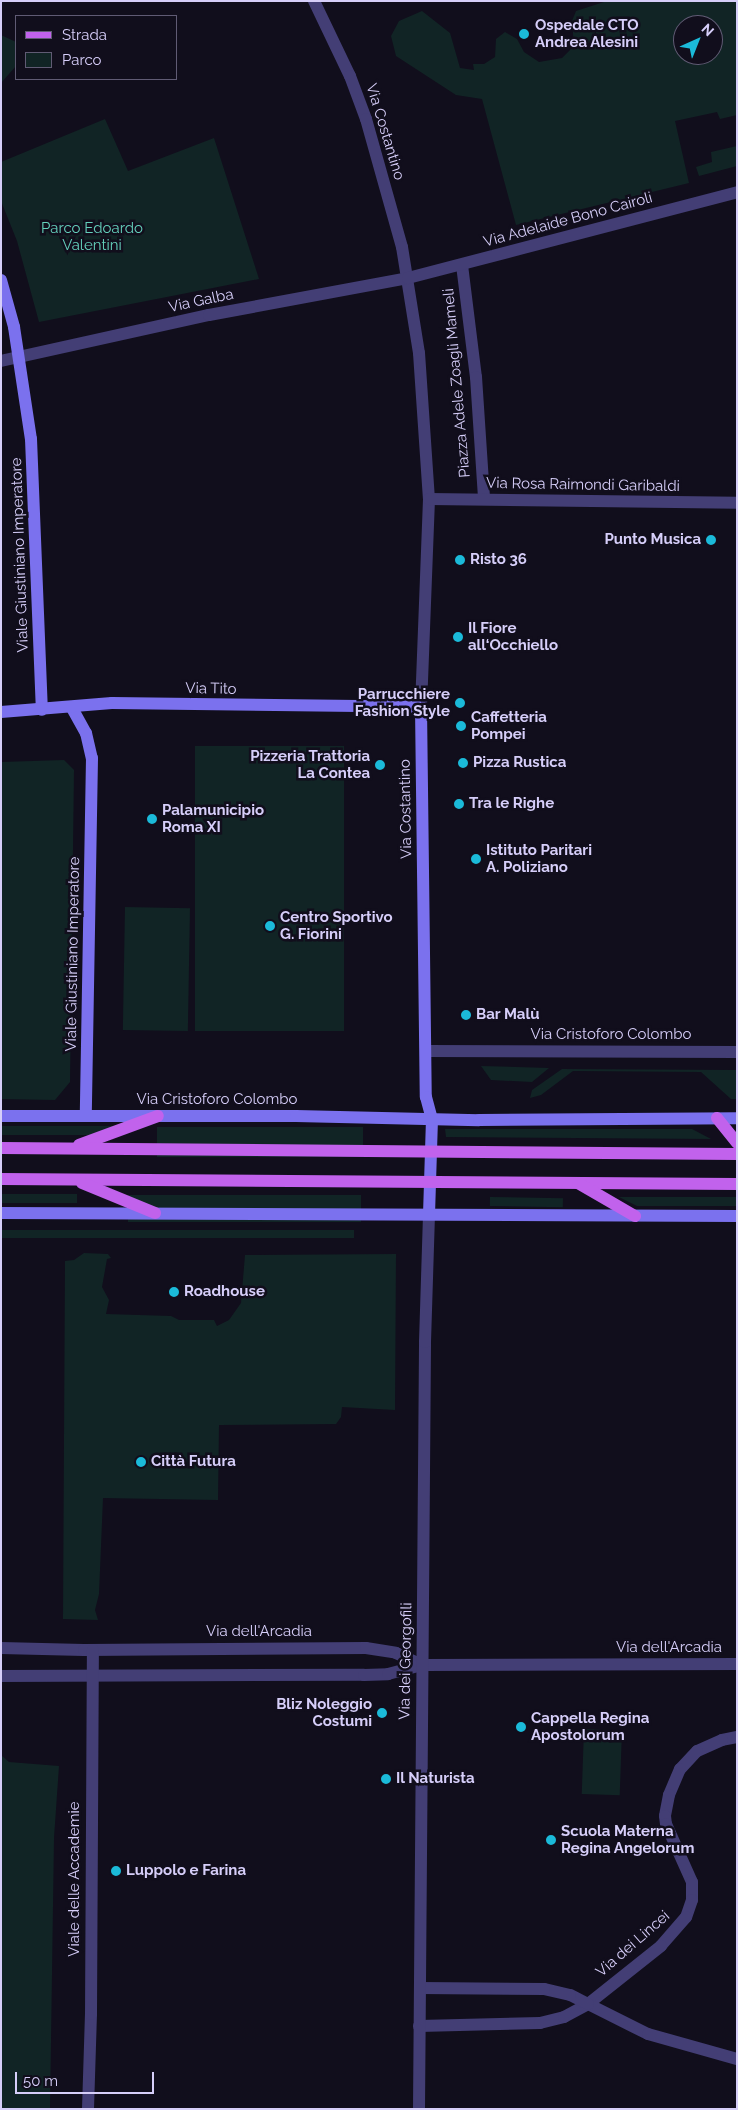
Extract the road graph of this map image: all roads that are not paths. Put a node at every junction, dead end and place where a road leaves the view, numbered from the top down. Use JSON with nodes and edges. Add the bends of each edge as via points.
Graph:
{"nodes":[{"id":1,"x":314,"y":1,"type":"edge"},
{"id":2,"x":737,"y":192,"type":"edge"},
{"id":3,"x":462,"y":265,"type":"junction"},
{"id":4,"x":408,"y":278,"type":"junction"},
{"id":5,"x":1,"y":280,"type":"edge"},
{"id":6,"x":19,"y":357,"type":"junction"},
{"id":7,"x":1,"y":361,"type":"edge"},
{"id":8,"x":429,"y":499,"type":"junction"},
{"id":9,"x":484,"y":499,"type":"junction"},
{"id":10,"x":737,"y":503,"type":"edge"},
{"id":11,"x":421,"y":707,"type":"junction"},
{"id":12,"x":72,"y":708,"type":"junction"},
{"id":13,"x":42,"y":710,"type":"junction"},
{"id":14,"x":1,"y":712,"type":"edge"},
{"id":15,"x":426,"y":1051,"type":"junction"},
{"id":16,"x":737,"y":1052,"type":"edge"},
{"id":17,"x":1,"y":1116,"type":"edge"},
{"id":18,"x":86,"y":1116,"type":"junction"},
{"id":19,"x":158,"y":1116,"type":"junction"},
{"id":20,"x":717,"y":1118,"type":"junction"},
{"id":21,"x":737,"y":1118,"type":"edge"},
{"id":22,"x":432,"y":1119,"type":"junction"},
{"id":23,"x":737,"y":1142,"type":"edge"},
{"id":24,"x":1,"y":1148,"type":"edge"},
{"id":25,"x":68,"y":1149,"type":"junction"},
{"id":26,"x":431,"y":1152,"type":"junction"},
{"id":27,"x":737,"y":1154,"type":"edge"},
{"id":28,"x":1,"y":1179,"type":"edge"},
{"id":29,"x":75,"y":1180,"type":"junction"},
{"id":30,"x":429,"y":1182,"type":"junction"},
{"id":31,"x":578,"y":1182,"type":"junction"},
{"id":32,"x":737,"y":1184,"type":"edge"},
{"id":33,"x":1,"y":1213,"type":"edge"},
{"id":34,"x":155,"y":1213,"type":"junction"},
{"id":35,"x":429,"y":1213,"type":"junction"},
{"id":36,"x":635,"y":1216,"type":"junction"},
{"id":37,"x":737,"y":1216,"type":"edge"},
{"id":38,"x":1,"y":1648,"type":"edge"},
{"id":39,"x":93,"y":1650,"type":"junction"},
{"id":40,"x":737,"y":1664,"type":"edge"},
{"id":41,"x":422,"y":1665,"type":"junction"},
{"id":42,"x":1,"y":1676,"type":"edge"},
{"id":43,"x":92,"y":1676,"type":"junction"},
{"id":44,"x":737,"y":1737,"type":"edge"},
{"id":45,"x":420,"y":1988,"type":"junction"},
{"id":46,"x":588,"y":2004,"type":"junction"},
{"id":47,"x":419,"y":2026,"type":"junction"},
{"id":48,"x":737,"y":2059,"type":"edge"},
{"id":49,"x":88,"y":2109,"type":"edge"},
{"id":50,"x":419,"y":2109,"type":"edge"}],
"edges":[{"from":1,"to":4,"type":"street","name":"Via Costantino","via":[[357,93],[390,200]]},
{"from":2,"to":3,"type":"street","name":"Via Adelaide Bono Cairoli"},
{"from":3,"to":4,"type":"street","name":"Via Adelaide Bono Cairoli"},
{"from":3,"to":9,"type":"street","name":"Piazza Adele Zoagli Mameli","via":[[476,377]]},
{"from":4,"to":6,"type":"street","name":"Via Galba"},
{"from":4,"to":8,"type":"street","via":[[419,353]]},
{"from":5,"to":6,"type":"street","name":"Viale Giustiniano Imperatore"},
{"from":6,"to":7,"type":"street","name":"Via Galba"},
{"from":6,"to":13,"type":"street","name":"Viale Giustiniano Imperatore","via":[[34,482]]},
{"from":8,"to":9,"type":"street","name":"Via Rosa Raimondi Garibaldi"},
{"from":8,"to":11,"type":"street","name":"Via Costantino"},
{"from":9,"to":10,"type":"street","name":"Via Rosa Raimondi Garibaldi"},
{"from":11,"to":12,"type":"street","name":"Via Tito","via":[[112,703]]},
{"from":11,"to":15,"type":"street","name":"Via Costantino"},
{"from":12,"to":13,"type":"street","name":"Via Tito"},
{"from":12,"to":18,"type":"street","name":"Viale Giustiniano Imperatore","via":[[86,732],[92,758]]},
{"from":13,"to":14,"type":"street","name":"Via Tito"},
{"from":15,"to":16,"type":"street","name":"Via Cristoforo Colombo"},
{"from":15,"to":22,"type":"street","name":"Via Costantino","via":[[426,1097]]},
{"from":17,"to":18,"type":"street","name":"Via Cristoforo Colombo"},
{"from":18,"to":19,"type":"street","name":"Via Cristoforo Colombo"},
{"from":19,"to":22,"type":"street","name":"Via Cristoforo Colombo"},
{"from":19,"to":25,"type":"main road"},
{"from":20,"to":21,"type":"street","name":"Via Cristoforo Colombo"},
{"from":20,"to":22,"type":"street","name":"Via Cristoforo Colombo"},
{"from":20,"to":23,"type":"main road"},
{"from":22,"to":26,"type":"street"},
{"from":24,"to":25,"type":"main road"},
{"from":25,"to":26,"type":"main road"},
{"from":26,"to":27,"type":"main road"},
{"from":26,"to":30,"type":"street"},
{"from":28,"to":29,"type":"main road"},
{"from":29,"to":30,"type":"main road"},
{"from":29,"to":34,"type":"main road"},
{"from":30,"to":31,"type":"main road"},
{"from":30,"to":35,"type":"street"},
{"from":31,"to":32,"type":"main road"},
{"from":31,"to":36,"type":"main road"},
{"from":33,"to":34,"type":"street"},
{"from":34,"to":35,"type":"street","via":[[390,1216]]},
{"from":35,"to":36,"type":"street"},
{"from":35,"to":41,"type":"street","name":"Via dei Georgofili"},
{"from":36,"to":37,"type":"street"},
{"from":38,"to":39,"type":"street","name":"Via dell'Arcadia"},
{"from":39,"to":41,"type":"street","name":"Via dell'Arcadia","via":[[366,1648],[396,1653]]},
{"from":39,"to":43,"type":"street","name":"Viale delle Accademie"},
{"from":40,"to":41,"type":"street","name":"Via dell'Arcadia"},
{"from":41,"to":43,"type":"street","name":"Via dell'Arcadia","via":[[388,1674],[364,1675]]},
{"from":41,"to":45,"type":"street","name":"Via dei Georgofili"},
{"from":42,"to":43,"type":"street","name":"Via dell'Arcadia"},
{"from":43,"to":49,"type":"street","name":"Viale delle Accademie"},
{"from":44,"to":46,"type":"street","name":"Via dei Lincei","via":[[697,1751],[680,1769],[669,1795],[666,1824],[688,1868],[693,1890],[686,1917],[661,1946]]},
{"from":45,"to":46,"type":"street","via":[[536,1988],[561,1992]]},
{"from":45,"to":47,"type":"street","name":"Via dei Georgofili"},
{"from":46,"to":47,"type":"street","name":"Via dei Lincei","via":[[564,2017],[540,2023]]},
{"from":46,"to":48,"type":"street","via":[[654,2036]]},
{"from":47,"to":50,"type":"street","name":"Via dei Georgofili"}]}
